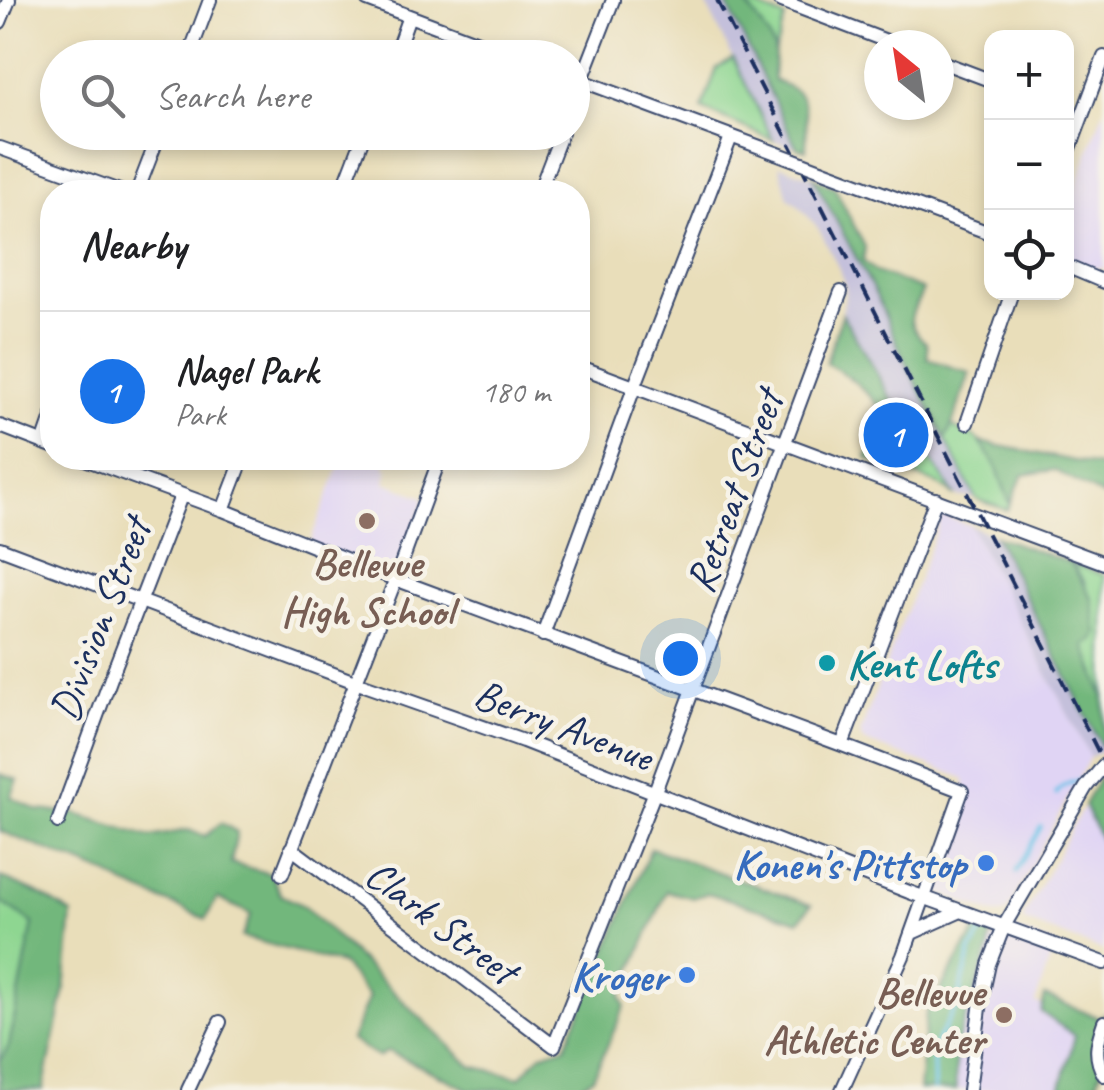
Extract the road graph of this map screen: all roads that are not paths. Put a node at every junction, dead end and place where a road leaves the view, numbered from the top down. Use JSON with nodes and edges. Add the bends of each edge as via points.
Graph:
{"nodes":[{"id":1,"x":8,"y":0,"type":"edge"},
{"id":2,"x":210,"y":0,"type":"edge"},
{"id":3,"x":367,"y":0,"type":"edge"},
{"id":4,"x":612,"y":0,"type":"edge"},
{"id":5,"x":778,"y":0,"type":"edge"},
{"id":6,"x":410,"y":16,"type":"junction"},
{"id":7,"x":0,"y":22,"type":"edge"},
{"id":8,"x":864,"y":33,"type":"edge"},
{"id":9,"x":195,"y":40,"type":"edge"},
{"id":10,"x":401,"y":40,"type":"edge"},
{"id":11,"x":473,"y":40,"type":"edge"},
{"id":12,"x":590,"y":50,"type":"edge"},
{"id":13,"x":1104,"y":57,"type":"edge"},
{"id":14,"x":954,"y":67,"type":"edge"},
{"id":15,"x":984,"y":78,"type":"edge"},
{"id":16,"x":590,"y":84,"type":"edge"},
{"id":17,"x":1074,"y":112,"type":"edge"},
{"id":18,"x":1082,"y":115,"type":"junction"},
{"id":19,"x":731,"y":137,"type":"junction"},
{"id":20,"x":1074,"y":137,"type":"edge"},
{"id":21,"x":0,"y":148,"type":"edge"},
{"id":22,"x":153,"y":150,"type":"edge"},
{"id":23,"x":358,"y":150,"type":"edge"},
{"id":24,"x":555,"y":150,"type":"edge"},
{"id":25,"x":89,"y":180,"type":"edge"},
{"id":26,"x":142,"y":180,"type":"edge"},
{"id":27,"x":347,"y":180,"type":"edge"},
{"id":28,"x":544,"y":180,"type":"edge"},
{"id":29,"x":984,"y":231,"type":"edge"},
{"id":30,"x":1074,"y":269,"type":"edge"},
{"id":31,"x":1104,"y":282,"type":"edge"},
{"id":32,"x":841,"y":292,"type":"dead end"},
{"id":33,"x":1009,"y":300,"type":"edge"},
{"id":34,"x":590,"y":371,"type":"edge"},
{"id":35,"x":634,"y":388,"type":"junction"},
{"id":36,"x":967,"y":423,"type":"dead end"},
{"id":37,"x":0,"y":426,"type":"edge"},
{"id":38,"x":40,"y":441,"type":"edge"},
{"id":39,"x":784,"y":443,"type":"junction"},
{"id":40,"x":113,"y":470,"type":"edge"},
{"id":41,"x":238,"y":470,"type":"edge"},
{"id":42,"x":436,"y":470,"type":"edge"},
{"id":43,"x":181,"y":496,"type":"junction"},
{"id":44,"x":936,"y":499,"type":"junction"},
{"id":45,"x":223,"y":510,"type":"junction"},
{"id":46,"x":1,"y":553,"type":"edge"},
{"id":47,"x":1104,"y":563,"type":"edge"},
{"id":48,"x":396,"y":579,"type":"junction"},
{"id":49,"x":140,"y":599,"type":"junction"},
{"id":50,"x":543,"y":635,"type":"junction"},
{"id":51,"x":355,"y":682,"type":"junction"},
{"id":52,"x":694,"y":690,"type":"junction"},
{"id":53,"x":842,"y":745,"type":"junction"},
{"id":54,"x":1100,"y":769,"type":"edge"},
{"id":55,"x":654,"y":794,"type":"junction"},
{"id":56,"x":58,"y":822,"type":"dead end"},
{"id":57,"x":291,"y":848,"type":"junction"},
{"id":58,"x":282,"y":874,"type":"dead end"},
{"id":59,"x":925,"y":897,"type":"junction"},
{"id":60,"x":961,"y":910,"type":"junction"},
{"id":61,"x":1004,"y":926,"type":"junction"},
{"id":62,"x":912,"y":933,"type":"junction"},
{"id":63,"x":1104,"y":963,"type":"edge"},
{"id":64,"x":220,"y":1022,"type":"dead end"},
{"id":65,"x":1104,"y":1022,"type":"edge"},
{"id":66,"x":554,"y":1046,"type":"joint"},
{"id":67,"x":1104,"y":1074,"type":"edge"},
{"id":68,"x":188,"y":1090,"type":"edge"},
{"id":69,"x":842,"y":1090,"type":"edge"},
{"id":70,"x":969,"y":1090,"type":"edge"}],
"edges":[{"from":1,"to":7,"type":"street"},
{"from":2,"to":9,"type":"street"},
{"from":3,"to":6,"type":"street"},
{"from":4,"to":12,"type":"street"},
{"from":5,"to":8,"type":"street"},
{"from":6,"to":10,"type":"street"},
{"from":6,"to":11,"type":"street"},
{"from":13,"to":18,"type":"street"},
{"from":14,"to":15,"type":"street"},
{"from":16,"to":19,"type":"street"},
{"from":17,"to":18,"type":"street"},
{"from":18,"to":20,"type":"street"},
{"from":19,"to":29,"type":"street","bridge":true},
{"from":19,"to":35,"type":"street"},
{"from":21,"to":25,"type":"street"},
{"from":22,"to":26,"type":"street"},
{"from":23,"to":27,"type":"street"},
{"from":24,"to":28,"type":"street"},
{"from":30,"to":31,"type":"street"},
{"from":32,"to":39,"type":"street","name":"Retreat Street"},
{"from":33,"to":36,"type":"street"},
{"from":34,"to":35,"type":"street"},
{"from":35,"to":39,"type":"street"},
{"from":35,"to":50,"type":"street"},
{"from":37,"to":38,"type":"street"},
{"from":39,"to":44,"type":"street"},
{"from":39,"to":52,"type":"street","name":"Retreat Street"},
{"from":40,"to":43,"type":"street"},
{"from":41,"to":45,"type":"street"},
{"from":42,"to":48,"type":"street"},
{"from":43,"to":45,"type":"street"},
{"from":43,"to":49,"type":"street","name":"Division Street"},
{"from":44,"to":47,"type":"street"},
{"from":44,"to":53,"type":"street"},
{"from":45,"to":48,"type":"street"},
{"from":46,"to":49,"type":"street","name":"Berry Avenue"},
{"from":48,"to":50,"type":"street"},
{"from":48,"to":51,"type":"street"},
{"from":49,"to":51,"type":"street","name":"Berry Avenue"},
{"from":49,"to":56,"type":"street","name":"Division Street"},
{"from":50,"to":52,"type":"street"},
{"from":51,"to":55,"type":"street","name":"Berry Avenue"},
{"from":51,"to":57,"type":"street"},
{"from":52,"to":53,"type":"street"},
{"from":52,"to":55,"type":"street","name":"Retreat Street"},
{"from":53,"to":59,"type":"street","via":[[962,792]]},
{"from":54,"to":61,"type":"street"},
{"from":55,"to":59,"type":"street","name":"Berry Avenue"},
{"from":55,"to":66,"type":"street","name":"Retreat Street"},
{"from":57,"to":58,"type":"street"},
{"from":57,"to":66,"type":"street","name":"Clark Street"},
{"from":59,"to":60,"type":"street","name":"Berry Avenue"},
{"from":59,"to":62,"type":"street"},
{"from":60,"to":61,"type":"street","name":"Berry Avenue"},
{"from":60,"to":62,"type":"street"},
{"from":61,"to":63,"type":"street","name":"Berry Avenue"},
{"from":61,"to":70,"type":"street","via":[[981,1001]]},
{"from":62,"to":69,"type":"street"},
{"from":64,"to":68,"type":"street"},
{"from":65,"to":67,"type":"street","via":[[1096,1053]]}]}
